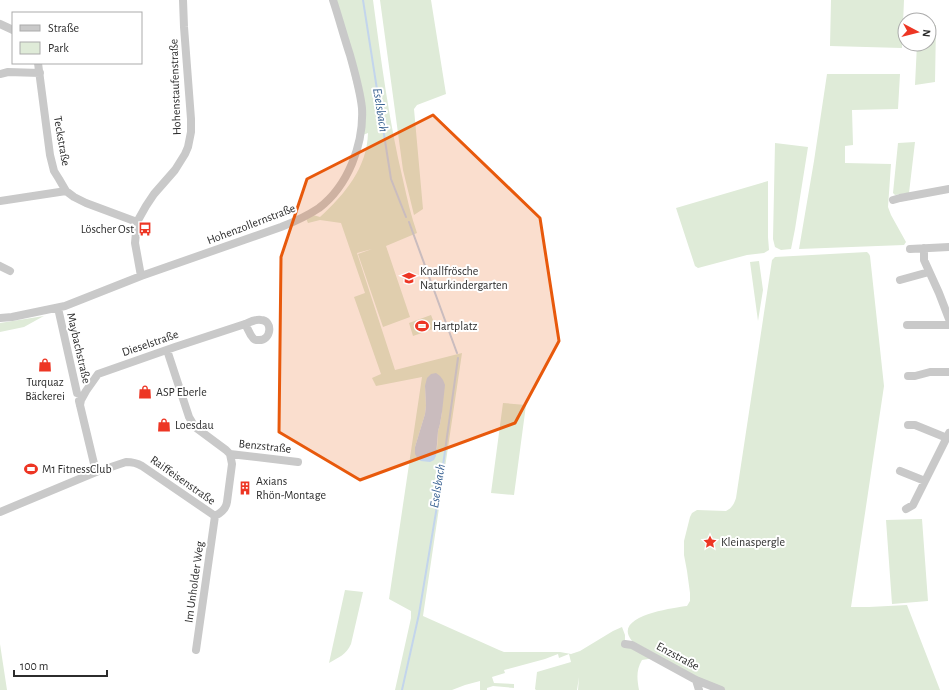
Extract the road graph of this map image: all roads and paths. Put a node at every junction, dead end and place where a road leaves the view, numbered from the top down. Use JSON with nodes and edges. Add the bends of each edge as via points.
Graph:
{"nodes":[{"id":1,"x":183,"y":0,"type":"edge"},
{"id":2,"x":333,"y":0,"type":"edge"},
{"id":3,"x":0,"y":24,"type":"edge"},
{"id":4,"x":12,"y":30,"type":"edge"},
{"id":5,"x":38,"y":64,"type":"edge"},
{"id":6,"x":40,"y":73,"type":"junction"},
{"id":7,"x":0,"y":74,"type":"edge"},
{"id":8,"x":949,"y":189,"type":"edge"},
{"id":9,"x":66,"y":190,"type":"junction"},
{"id":10,"x":893,"y":200,"type":"dead end"},
{"id":11,"x":0,"y":201,"type":"edge"},
{"id":12,"x":137,"y":222,"type":"junction"},
{"id":13,"x":949,"y":247,"type":"edge"},
{"id":14,"x":924,"y":248,"type":"junction"},
{"id":15,"x":910,"y":249,"type":"dead end"},
{"id":16,"x":0,"y":266,"type":"edge"},
{"id":17,"x":10,"y":271,"type":"dead end"},
{"id":18,"x":929,"y":272,"type":"junction"},
{"id":19,"x":141,"y":276,"type":"junction"},
{"id":20,"x":900,"y":280,"type":"dead end"},
{"id":21,"x":58,"y":308,"type":"junction"},
{"id":22,"x":0,"y":318,"type":"edge"},
{"id":23,"x":949,"y":319,"type":"edge"},
{"id":24,"x":245,"y":324,"type":"dead end"},
{"id":25,"x":907,"y":325,"type":"dead end"},
{"id":26,"x":949,"y":325,"type":"edge"},
{"id":27,"x":167,"y":350,"type":"junction"},
{"id":28,"x":949,"y":372,"type":"edge"},
{"id":29,"x":908,"y":376,"type":"dead end"},
{"id":30,"x":78,"y":398,"type":"junction"},
{"id":31,"x":908,"y":425,"type":"dead end"},
{"id":32,"x":948,"y":435,"type":"edge"},
{"id":33,"x":230,"y":454,"type":"junction"},
{"id":34,"x":298,"y":462,"type":"dead end"},
{"id":35,"x":900,"y":471,"type":"dead end"},
{"id":36,"x":96,"y":472,"type":"junction"},
{"id":37,"x":925,"y":481,"type":"junction"},
{"id":38,"x":906,"y":509,"type":"dead end"},
{"id":39,"x":0,"y":512,"type":"edge"},
{"id":40,"x":215,"y":516,"type":"junction"},
{"id":41,"x":625,"y":644,"type":"dead end"},
{"id":42,"x":196,"y":650,"type":"dead end"},
{"id":43,"x":696,"y":680,"type":"junction"},
{"id":44,"x":699,"y":690,"type":"edge"},
{"id":45,"x":721,"y":690,"type":"edge"}],
"edges":[{"from":1,"to":12,"type":"street","name":"Hohenstaufenstraße","via":[[191,132],[185,154],[154,194]]},
{"from":2,"to":19,"type":"street","name":"Hohenzollernstraße","via":[[356,75],[362,107],[358,145],[350,170],[343,181],[320,207],[303,218]]},
{"from":3,"to":4,"type":"street"},
{"from":5,"to":6,"type":"street","name":"Teckstraße"},
{"from":6,"to":7,"type":"street"},
{"from":6,"to":9,"type":"street","name":"Teckstraße","via":[[51,160],[54,171]]},
{"from":8,"to":10,"type":"street"},
{"from":9,"to":11,"type":"street"},
{"from":9,"to":12,"type":"street","name":"Teckstraße","via":[[86,203]]},
{"from":12,"to":19,"type":"street","name":"Hohenstaufenstraße","via":[[135,243]]},
{"from":13,"to":14,"type":"street"},
{"from":14,"to":15,"type":"street"},
{"from":14,"to":18,"type":"street","via":[[924,260]]},
{"from":16,"to":17,"type":"street"},
{"from":18,"to":20,"type":"street"},
{"from":18,"to":23,"type":"street"},
{"from":19,"to":21,"type":"street","name":"Hohenzollernstraße"},
{"from":21,"to":22,"type":"street","name":"Hohenzollernstraße"},
{"from":21,"to":30,"type":"street","name":"Maybachstraße"},
{"from":24,"to":27,"type":"street","name":"Dieselstraße"},
{"from":25,"to":26,"type":"street"},
{"from":27,"to":30,"type":"street","name":"Dieselstraße","via":[[98,374],[81,400]]},
{"from":27,"to":33,"type":"street","via":[[192,422]]},
{"from":28,"to":29,"type":"street"},
{"from":30,"to":36,"type":"street","name":"Maybachstraße"},
{"from":31,"to":32,"type":"street"},
{"from":32,"to":37,"type":"street"},
{"from":33,"to":34,"type":"street","name":"Benzstraße"},
{"from":33,"to":40,"type":"street","name":"Raiffeisenstraße","via":[[232,464],[227,505],[223,512]]},
{"from":35,"to":37,"type":"street"},
{"from":36,"to":39,"type":"street","name":"Raiffeisenstraße"},
{"from":36,"to":40,"type":"street","name":"Raiffeisenstraße","via":[[126,462],[137,463]]},
{"from":37,"to":38,"type":"street","via":[[913,505]]},
{"from":40,"to":42,"type":"street","name":"Im Unholder Weg"},
{"from":41,"to":43,"type":"street","name":"Enzstraße","via":[[632,645]]},
{"from":43,"to":44,"type":"street"},
{"from":43,"to":45,"type":"street","name":"Enzstraße"}]}
